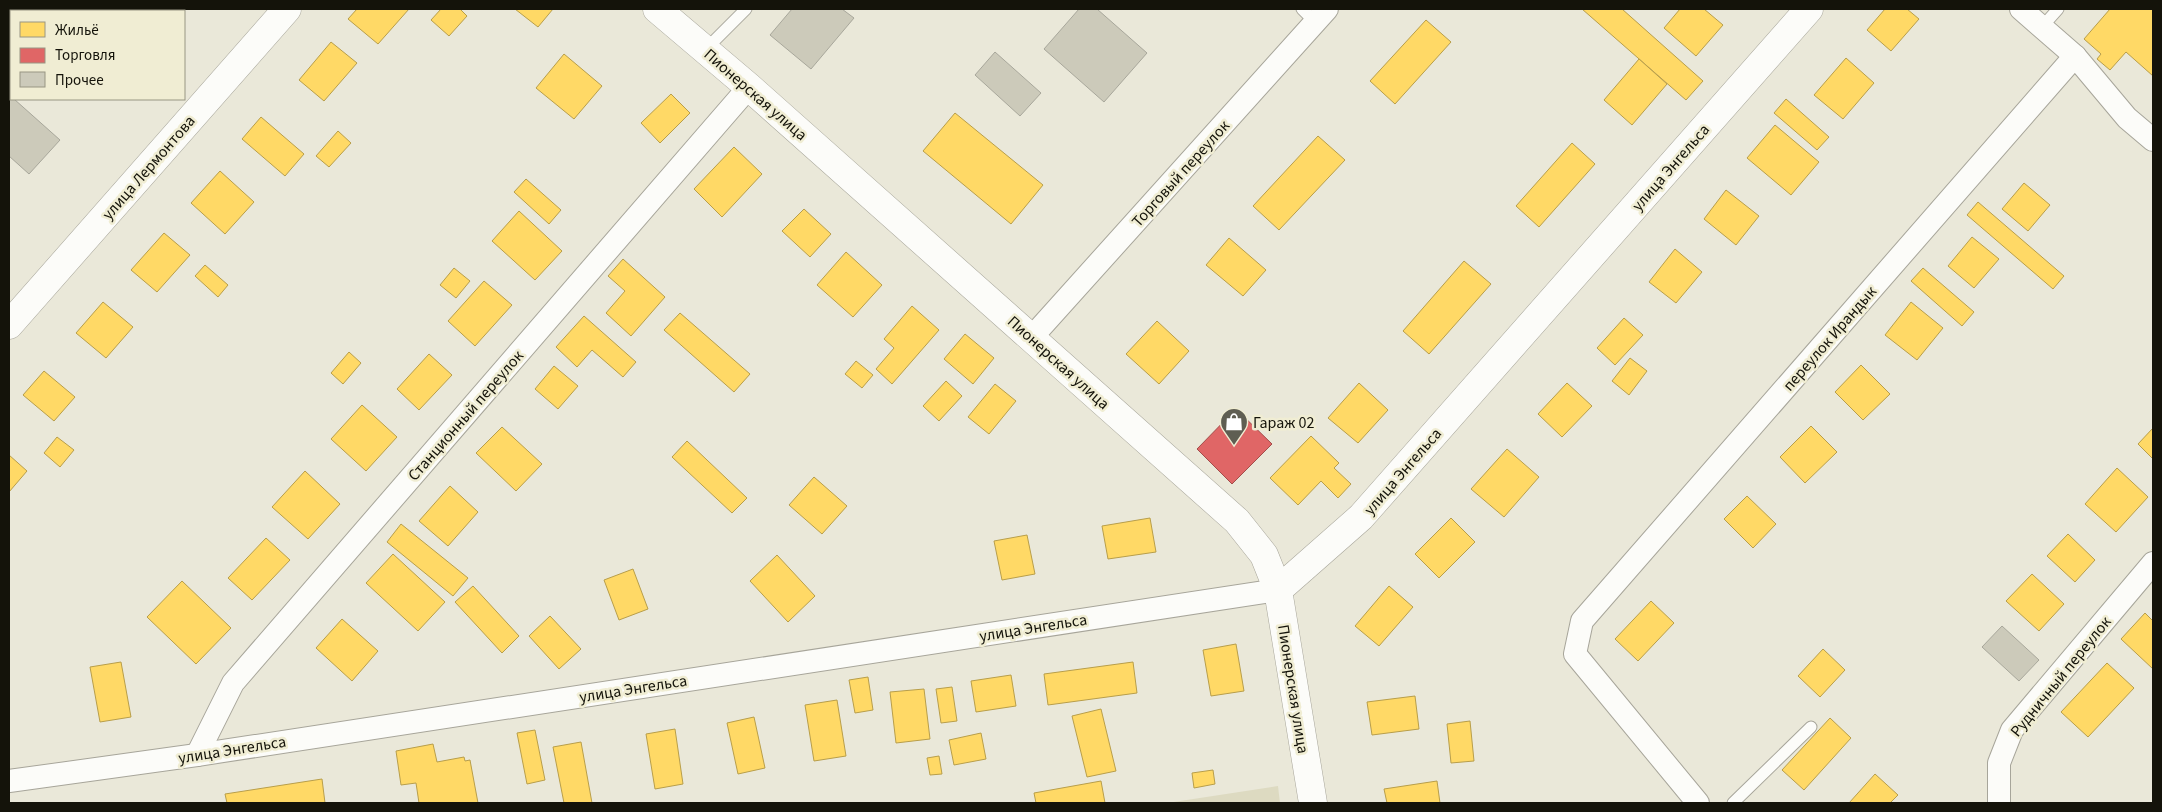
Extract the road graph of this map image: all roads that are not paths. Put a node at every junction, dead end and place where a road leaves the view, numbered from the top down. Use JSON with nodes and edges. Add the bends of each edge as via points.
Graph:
{"nodes":[{"id":1,"x":288,"y":9,"type":"edge"},
{"id":2,"x":657,"y":9,"type":"edge"},
{"id":3,"x":746,"y":9,"type":"edge"},
{"id":4,"x":1809,"y":9,"type":"edge"},
{"id":5,"x":2021,"y":9,"type":"edge"},
{"id":6,"x":2058,"y":9,"type":"edge"},
{"id":7,"x":1314,"y":13,"type":"edge"},
{"id":8,"x":2042,"y":27,"type":"junction"},
{"id":9,"x":706,"y":49,"type":"junction"},
{"id":10,"x":2075,"y":56,"type":"junction"},
{"id":11,"x":749,"y":87,"type":"junction"},
{"id":12,"x":2153,"y":140,"type":"edge"},
{"id":13,"x":9,"y":325,"type":"edge"},
{"id":14,"x":1032,"y":337,"type":"junction"},
{"id":15,"x":2153,"y":563,"type":"edge"},
{"id":16,"x":1278,"y":590,"type":"junction"},
{"id":17,"x":1811,"y":727,"type":"dead end"},
{"id":18,"x":198,"y":755,"type":"junction"},
{"id":19,"x":9,"y":781,"type":"edge"},
{"id":20,"x":1313,"y":803,"type":"edge"},
{"id":21,"x":1698,"y":803,"type":"edge"},
{"id":22,"x":1733,"y":803,"type":"edge"},
{"id":23,"x":1999,"y":803,"type":"edge"}],
"edges":[{"from":1,"to":13,"type":"street","name":"улица Лермонтова"},
{"from":2,"to":9,"type":"street","name":"Пионерская улица"},
{"from":3,"to":9,"type":"lane"},
{"from":4,"to":16,"type":"street","name":"улица Энгельса","via":[[1361,517]]},
{"from":5,"to":8,"type":"street"},
{"from":6,"to":8,"type":"lane"},
{"from":7,"to":14,"type":"street","name":"Торговый переулок"},
{"from":8,"to":10,"type":"street"},
{"from":9,"to":11,"type":"street","name":"Пионерская улица"},
{"from":10,"to":12,"type":"street","via":[[2127,118]]},
{"from":10,"to":21,"type":"street","name":"переулок Ирандык","via":[[1582,621],[1575,654]]},
{"from":11,"to":14,"type":"street","name":"Пионерская улица"},
{"from":11,"to":18,"type":"street","name":"Станционный переулок","via":[[233,683]]},
{"from":14,"to":16,"type":"street","name":"Пионерская улица","via":[[1237,521],[1264,555]]},
{"from":15,"to":23,"type":"street","name":"Рудничный переулок","via":[[2012,730],[2000,763]]},
{"from":16,"to":18,"type":"street","name":"улица Энгельса"},
{"from":16,"to":20,"type":"street","name":"Пионерская улица"},
{"from":17,"to":22,"type":"lane"},
{"from":18,"to":19,"type":"street","name":"улица Энгельса"}]}
